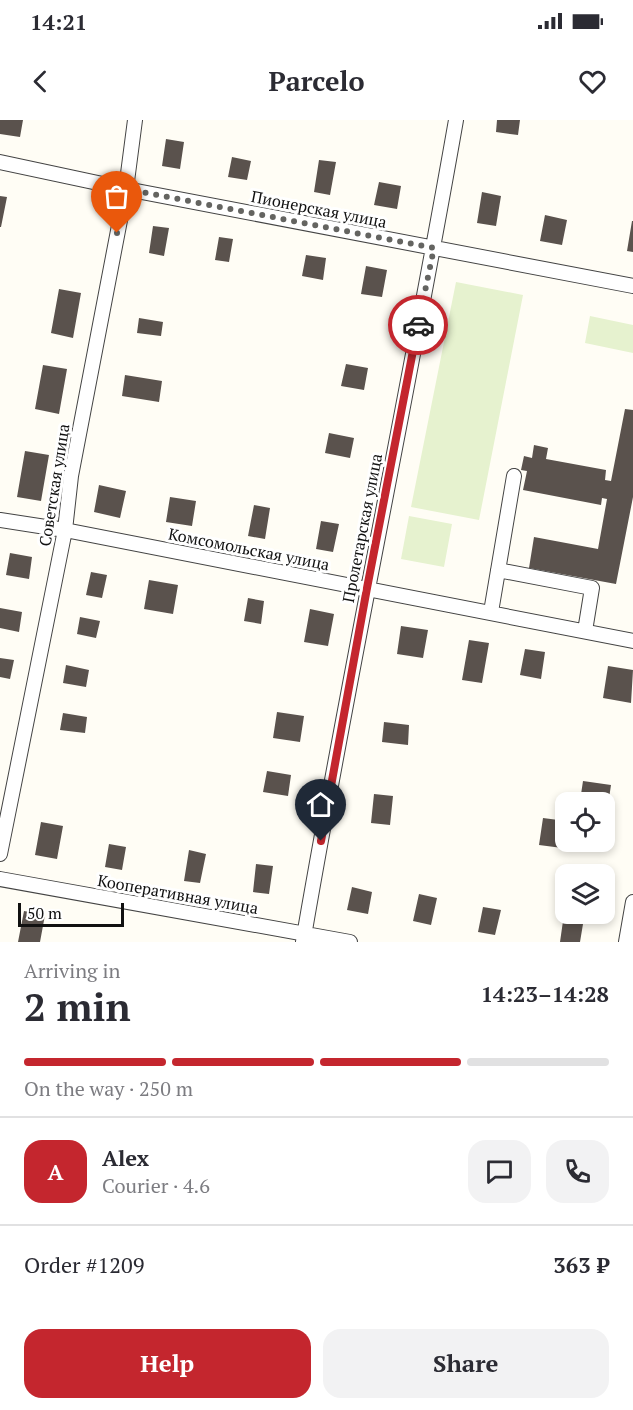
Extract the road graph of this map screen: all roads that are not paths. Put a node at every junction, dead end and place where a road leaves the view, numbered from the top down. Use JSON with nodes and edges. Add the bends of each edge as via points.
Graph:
{"nodes":[{"id":1,"x":135,"y":120,"type":"edge"},
{"id":2,"x":456,"y":120,"type":"edge"},
{"id":3,"x":0,"y":162,"type":"edge"},
{"id":4,"x":126,"y":189,"type":"junction"},
{"id":5,"x":434,"y":248,"type":"junction"},
{"id":6,"x":633,"y":286,"type":"edge"},
{"id":7,"x":514,"y":476,"type":"dead end"},
{"id":8,"x":0,"y":520,"type":"edge"},
{"id":9,"x":65,"y":530,"type":"junction"},
{"id":10,"x":498,"y":570,"type":"junction"},
{"id":11,"x":367,"y":588,"type":"junction"},
{"id":12,"x":491,"y":612,"type":"junction"},
{"id":13,"x":585,"y":631,"type":"junction"},
{"id":14,"x":633,"y":641,"type":"edge"},
{"id":15,"x":0,"y":854,"type":"edge"},
{"id":16,"x":0,"y":879,"type":"edge"},
{"id":17,"x":633,"y":902,"type":"edge"},
{"id":18,"x":303,"y":938,"type":"edge"},
{"id":19,"x":350,"y":942,"type":"edge"},
{"id":20,"x":626,"y":942,"type":"edge"}],
"edges":[{"from":1,"to":4,"type":"street","name":"Советская улица"},
{"from":2,"to":5,"type":"street","name":"Пролетарская улица"},
{"from":3,"to":4,"type":"street","name":"Пионерская улица"},
{"from":4,"to":5,"type":"street","name":"Пионерская улица"},
{"from":4,"to":9,"type":"street","name":"Советская улица","via":[[71,476]]},
{"from":5,"to":6,"type":"street","name":"Пионерская улица"},
{"from":5,"to":11,"type":"street","name":"Пролетарская улица"},
{"from":7,"to":10,"type":"street"},
{"from":8,"to":9,"type":"street","name":"Комсомольская улица"},
{"from":9,"to":11,"type":"street","name":"Комсомольская улица"},
{"from":9,"to":15,"type":"street","name":"Советская улица"},
{"from":10,"to":12,"type":"street"},
{"from":10,"to":13,"type":"street","via":[[592,588]]},
{"from":11,"to":12,"type":"street","name":"Комсомольская улица"},
{"from":11,"to":18,"type":"street","name":"Пролетарская улица"},
{"from":12,"to":13,"type":"street","name":"Комсомольская улица"},
{"from":13,"to":14,"type":"street","name":"Комсомольская улица"},
{"from":16,"to":18,"type":"street","name":"Кооперативная улица"},
{"from":17,"to":20,"type":"street"},
{"from":18,"to":19,"type":"street","name":"Кооперативная улица"}]}
